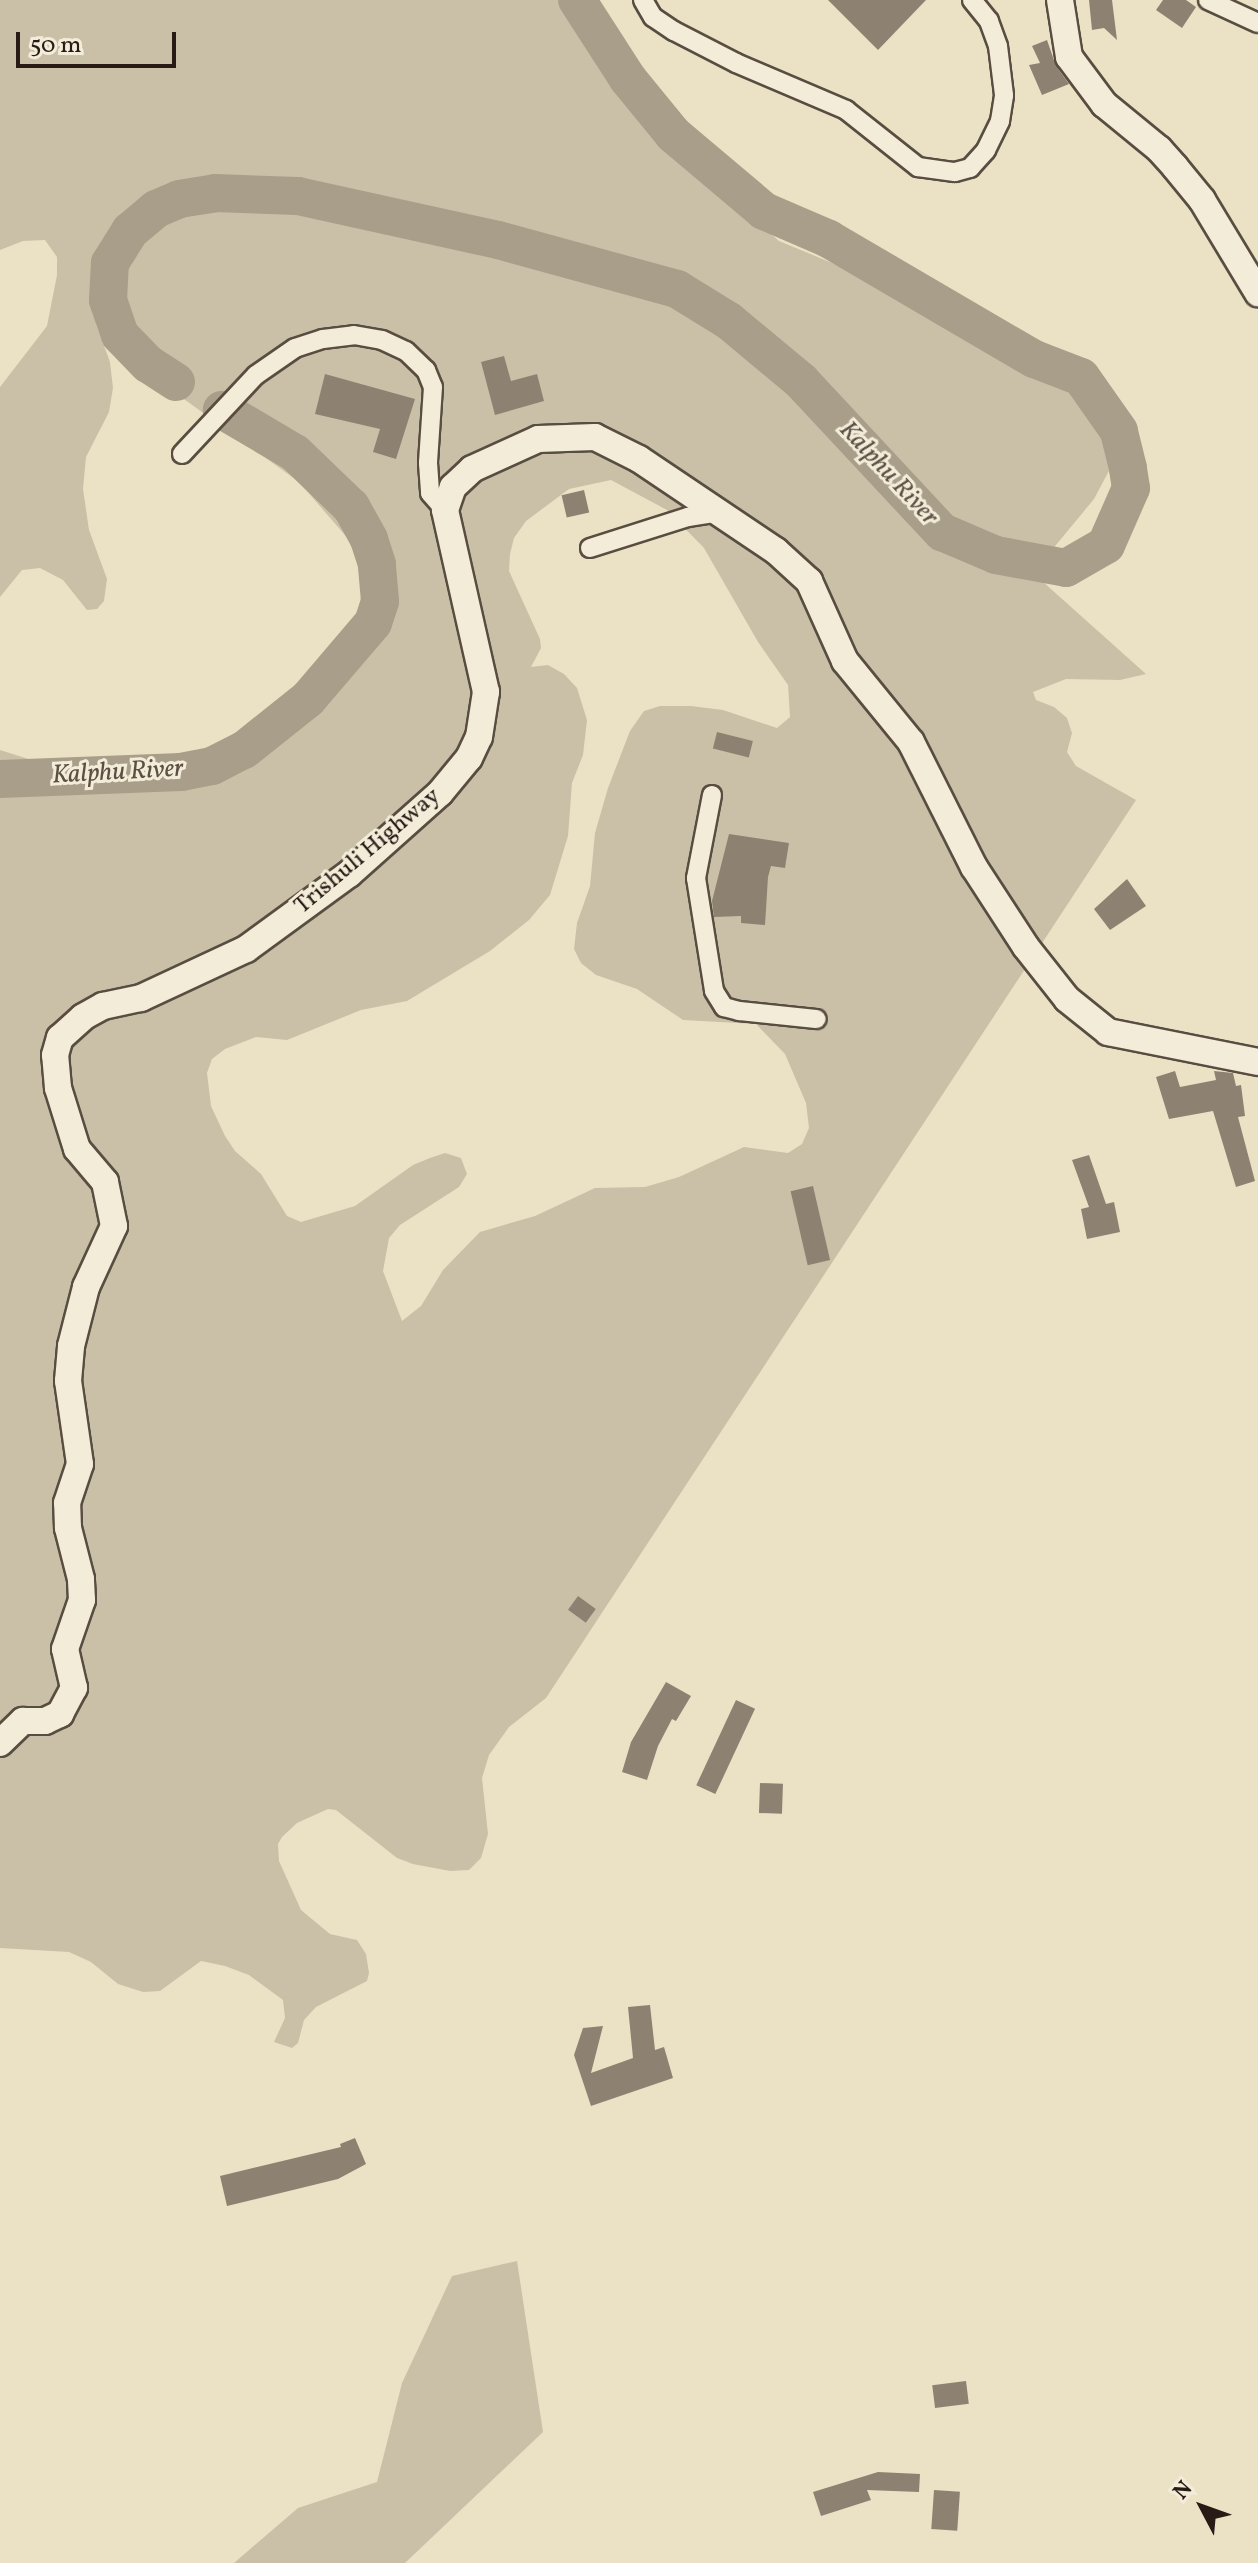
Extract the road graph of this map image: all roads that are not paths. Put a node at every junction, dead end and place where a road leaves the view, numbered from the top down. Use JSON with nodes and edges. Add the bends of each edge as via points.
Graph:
{"nodes":[{"id":1,"x":643,"y":0,"type":"edge"},
{"id":2,"x":972,"y":0,"type":"edge"},
{"id":3,"x":1208,"y":0,"type":"edge"},
{"id":4,"x":1057,"y":5,"type":"edge"},
{"id":5,"x":1258,"y":23,"type":"edge"},
{"id":6,"x":1258,"y":293,"type":"edge"},
{"id":7,"x":182,"y":454,"type":"dead end"},
{"id":8,"x":445,"y":510,"type":"junction"},
{"id":9,"x":720,"y":512,"type":"junction"},
{"id":10,"x":590,"y":548,"type":"dead end"},
{"id":11,"x":712,"y":795,"type":"dead end"},
{"id":12,"x":817,"y":1019,"type":"dead end"},
{"id":13,"x":1258,"y":1062,"type":"edge"},
{"id":14,"x":0,"y":1743,"type":"edge"}],
"edges":[{"from":1,"to":2,"type":"street","via":[[653,17],[674,31],[846,110],[918,167],[955,172],[970,168],[986,150],[1000,121],[1004,95],[998,46],[989,21]]},
{"from":3,"to":5,"type":"street"},
{"from":4,"to":6,"type":"street","via":[[1069,57],[1104,104],[1159,149],[1202,200]]},
{"from":7,"to":8,"type":"street","via":[[256,375],[295,348],[354,335],[382,340],[406,351],[426,370],[433,387],[430,493]]},
{"from":8,"to":9,"type":"street","via":[[453,487],[472,469],[538,439],[565,436],[595,437]]},
{"from":8,"to":14,"type":"street","name":"Trishuli Highway","via":[[486,692],[479,737],[469,758],[440,793],[349,874],[246,949],[141,998],[103,1006],[60,1038],[55,1055],[58,1088],[77,1149],[105,1182],[114,1226],[86,1287],[71,1346],[68,1381],[80,1464],[67,1503],[68,1528],[82,1600],[65,1649],[74,1688],[60,1714],[45,1721],[23,1721]]},
{"from":9,"to":10,"type":"street"},
{"from":9,"to":13,"type":"street","via":[[809,581],[845,661],[911,742],[974,867],[1067,999],[1108,1032]]},
{"from":11,"to":12,"type":"street","via":[[696,878],[714,991],[724,1007]]}]}
